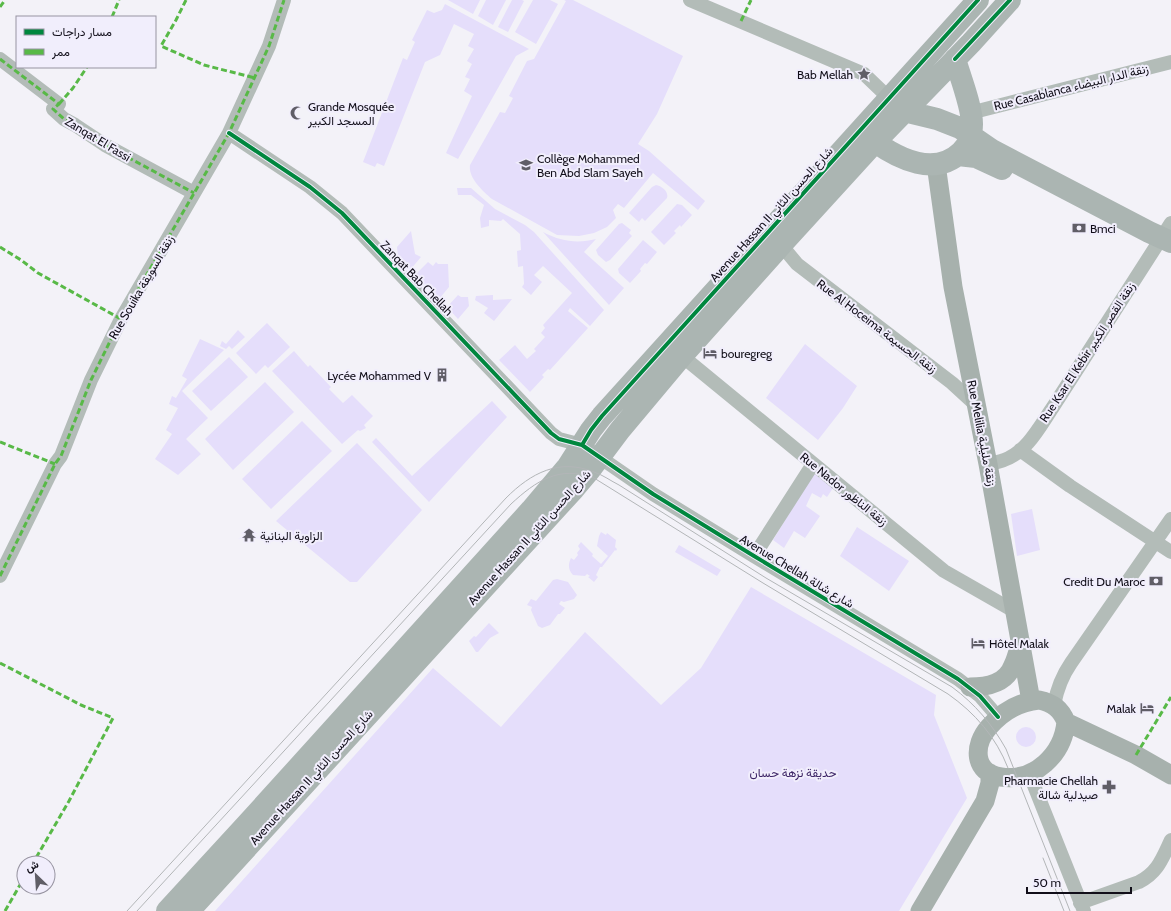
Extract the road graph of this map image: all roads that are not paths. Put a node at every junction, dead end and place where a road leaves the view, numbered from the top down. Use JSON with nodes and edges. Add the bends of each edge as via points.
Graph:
{"nodes":[{"id":1,"x":284,"y":0,"type":"edge"},
{"id":2,"x":690,"y":0,"type":"edge"},
{"id":3,"x":978,"y":0,"type":"edge"},
{"id":4,"x":1010,"y":0,"type":"edge"},
{"id":5,"x":0,"y":59,"type":"edge"},
{"id":6,"x":955,"y":59,"type":"junction"},
{"id":7,"x":1171,"y":62,"type":"edge"},
{"id":8,"x":897,"y":104,"type":"junction"},
{"id":9,"x":970,"y":113,"type":"junction"},
{"id":10,"x":229,"y":133,"type":"junction"},
{"id":11,"x":971,"y":134,"type":"junction"},
{"id":12,"x":875,"y":142,"type":"junction"},
{"id":13,"x":958,"y":155,"type":"junction"},
{"id":14,"x":936,"y":164,"type":"junction"},
{"id":15,"x":194,"y":193,"type":"junction"},
{"id":16,"x":1166,"y":242,"type":"edge"},
{"id":17,"x":783,"y":243,"type":"junction"},
{"id":18,"x":682,"y":356,"type":"junction"},
{"id":19,"x":976,"y":405,"type":"junction"},
{"id":20,"x":582,"y":445,"type":"junction"},
{"id":21,"x":1020,"y":450,"type":"junction"},
{"id":22,"x":600,"y":457,"type":"junction"},
{"id":23,"x":813,"y":464,"type":"junction"},
{"id":24,"x":988,"y":464,"type":"junction"},
{"id":25,"x":1171,"y":519,"type":"edge"},
{"id":26,"x":1155,"y":542,"type":"junction"},
{"id":27,"x":1171,"y":552,"type":"edge"},
{"id":28,"x":754,"y":556,"type":"junction"},
{"id":29,"x":0,"y":576,"type":"edge"},
{"id":30,"x":1014,"y":611,"type":"junction"},
{"id":31,"x":1021,"y":642,"type":"junction"},
{"id":32,"x":970,"y":687,"type":"junction"},
{"id":33,"x":1030,"y":701,"type":"junction"},
{"id":34,"x":1054,"y":705,"type":"junction"},
{"id":35,"x":998,"y":717,"type":"junction"},
{"id":36,"x":1066,"y":722,"type":"junction"},
{"id":37,"x":990,"y":773,"type":"junction"},
{"id":38,"x":1029,"y":773,"type":"junction"},
{"id":39,"x":1171,"y":775,"type":"edge"},
{"id":40,"x":1171,"y":840,"type":"edge"},
{"id":41,"x":1082,"y":907,"type":"edge"},
{"id":42,"x":167,"y":911,"type":"edge"},
{"id":43,"x":189,"y":911,"type":"edge"},
{"id":44,"x":920,"y":911,"type":"edge"}],
"edges":[{"from":1,"to":10,"type":"street","name":"Rue Souika زنقة السويقة","via":[[269,46]]},
{"from":2,"to":8,"type":"street","via":[[864,74]]},
{"from":3,"to":8,"type":"main road","name":"Avenue Hassan II شارع الحسن الثاني"},
{"from":4,"to":6,"type":"main road","name":"Avenue Hassan II شارع الحسن الثاني"},
{"from":5,"to":15,"type":"street","name":"Zanqat El Fassi","via":[[59,104],[54,109],[64,120]]},
{"from":6,"to":8,"type":"main road","name":"Avenue Hassan II شارع الحسن الثاني"},
{"from":6,"to":9,"type":"main road"},
{"from":7,"to":9,"type":"street","name":"Rue Casablanca زنقة الدار البيضاء"},
{"from":8,"to":11,"type":"main road"},
{"from":8,"to":12,"type":"main road","name":"Avenue Hassan II شارع الحسن الثاني"},
{"from":8,"to":20,"type":"main road","name":"Avenue Hassan II شارع الحسن الثاني","via":[[895,111],[887,116],[808,198],[793,204],[602,416]]},
{"from":9,"to":11,"type":"main road"},
{"from":10,"to":15,"type":"street","name":"Rue Souika زنقة السويقة"},
{"from":10,"to":20,"type":"street","name":"Zanqat Bab Chellah","via":[[310,187],[342,213],[551,433],[559,439]]},
{"from":11,"to":13,"type":"main road"},
{"from":11,"to":16,"type":"main road","via":[[992,150]]},
{"from":12,"to":14,"type":"main road","via":[[902,159]]},
{"from":12,"to":17,"type":"main road","name":"Avenue Hassan II شارع الحسن الثاني"},
{"from":13,"to":14,"type":"main road"},
{"from":13,"to":16,"type":"main road","via":[[976,157],[994,164]]},
{"from":14,"to":19,"type":"street","name":"Rue Melilia زنقة مليلية","via":[[953,286]]},
{"from":15,"to":29,"type":"street","name":"Rue Souika زنقة السويقة","via":[[121,319],[91,380],[61,456]]},
{"from":16,"to":21,"type":"street","name":"Rue Ksar El Kebir زنقة القصر الكبير","via":[[1053,407]]},
{"from":17,"to":18,"type":"main road","name":"Avenue Hassan II شارع الحسن الثاني"},
{"from":17,"to":19,"type":"street","name":"Rue Al Hoceima زنقة الحسيمة","via":[[796,264],[955,386]]},
{"from":18,"to":22,"type":"main road","name":"Avenue Hassan II شارع الحسن الثاني"},
{"from":18,"to":23,"type":"street","name":"Rue Nador زنقة الناظور"},
{"from":19,"to":24,"type":"street","name":"Rue Melilia زنقة مليلية"},
{"from":20,"to":22,"type":"street","name":"Avenue Chellah شارع شالة"},
{"from":20,"to":42,"type":"main road","name":"Avenue Hassan II شارع الحسن الثاني","via":[[531,510]]},
{"from":21,"to":24,"type":"street","name":"Rue Ksar El Kebir زنقة القصر الكبير","via":[[1005,460]]},
{"from":21,"to":26,"type":"street"},
{"from":22,"to":28,"type":"street","name":"Avenue Chellah شارع شالة","via":[[653,494]]},
{"from":22,"to":43,"type":"main road","name":"Avenue Hassan II شارع الحسن الثاني","via":[[574,490]]},
{"from":23,"to":28,"type":"street"},
{"from":23,"to":30,"type":"street","name":"Rue Nador زنقة الناظور","via":[[944,571]]},
{"from":24,"to":30,"type":"street","name":"Rue Melilia زنقة مليلية"},
{"from":25,"to":26,"type":"street"},
{"from":26,"to":27,"type":"street"},
{"from":26,"to":34,"type":"street","via":[[1061,679]]},
{"from":28,"to":32,"type":"street","name":"Avenue Chellah شارع شالة"},
{"from":30,"to":31,"type":"street","name":"Rue Melilia زنقة مليلية"},
{"from":31,"to":32,"type":"street","via":[[1013,665],[1002,680],[987,687]]},
{"from":31,"to":33,"type":"street","name":"Rue Melilia زنقة مليلية"},
{"from":32,"to":35,"type":"street","name":"Avenue Chellah شارع شالة"},
{"from":33,"to":34,"type":"street","via":[[1039,700]]},
{"from":33,"to":35,"type":"street","via":[[1013,707]]},
{"from":34,"to":36,"type":"street"},
{"from":35,"to":37,"type":"street","via":[[979,742],[980,763]]},
{"from":36,"to":38,"type":"street","via":[[1064,736],[1058,749],[1045,764]]},
{"from":36,"to":39,"type":"street","via":[[1136,755]]},
{"from":37,"to":38,"type":"street","via":[[1000,777]]},
{"from":37,"to":44,"type":"street","via":[[985,801]]},
{"from":38,"to":41,"type":"street"},
{"from":40,"to":41,"type":"street","via":[[1155,872],[1148,878]]}]}
